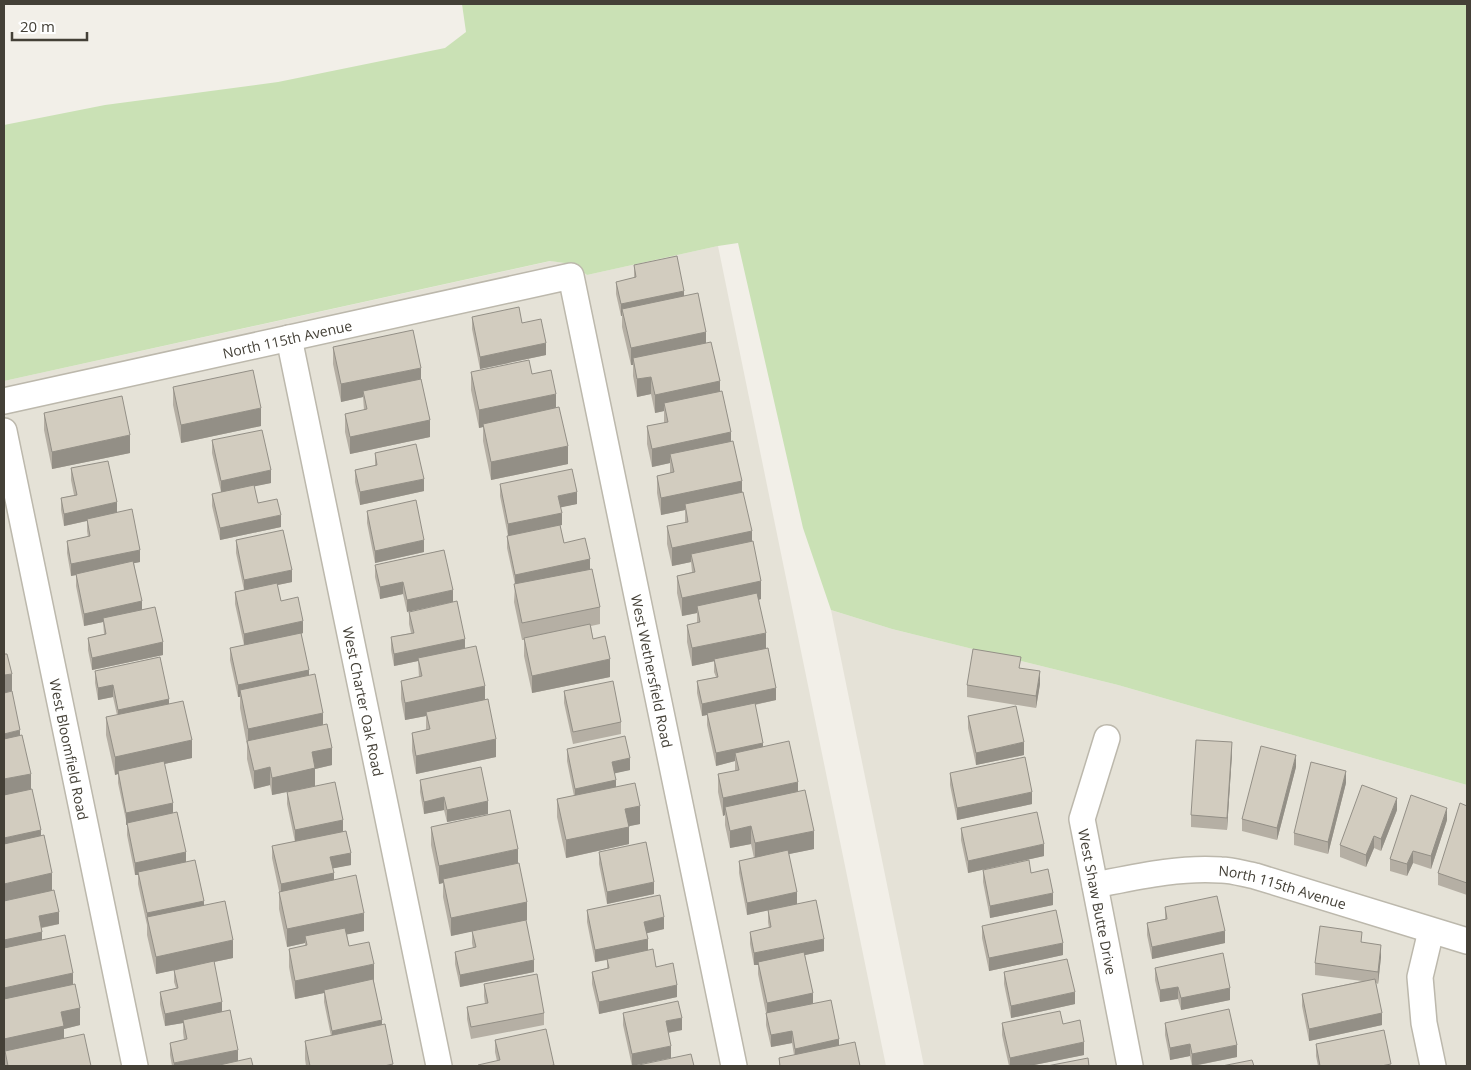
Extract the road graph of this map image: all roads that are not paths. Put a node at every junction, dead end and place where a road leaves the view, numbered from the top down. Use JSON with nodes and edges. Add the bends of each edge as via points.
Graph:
{"nodes":[{"id":1,"x":571,"y":276,"type":"joint"},
{"id":2,"x":289,"y":338,"type":"junction"},
{"id":3,"x":4,"y":401,"type":"edge"},
{"id":4,"x":4,"y":431,"type":"edge"},
{"id":5,"x":1107,"y":738,"type":"dead end"},
{"id":6,"x":1095,"y":885,"type":"junction"},
{"id":7,"x":1431,"y":931,"type":"junction"},
{"id":8,"x":1467,"y":941,"type":"edge"},
{"id":9,"x":135,"y":1066,"type":"edge"},
{"id":10,"x":439,"y":1066,"type":"edge"},
{"id":11,"x":734,"y":1066,"type":"edge"},
{"id":12,"x":1130,"y":1066,"type":"edge"},
{"id":13,"x":1433,"y":1066,"type":"edge"}],
"edges":[{"from":1,"to":2,"type":"street","name":"North 115th Avenue"},
{"from":1,"to":11,"type":"street","name":"West Wethersfield Road"},
{"from":2,"to":3,"type":"street","name":"North 115th Avenue"},
{"from":2,"to":10,"type":"street","name":"West Charter Oak Road"},
{"from":4,"to":9,"type":"street","name":"West Bloomfield Road"},
{"from":5,"to":6,"type":"street","name":"West Shaw Butte Drive","via":[[1082,819]]},
{"from":6,"to":7,"type":"street","name":"North 115th Avenue","via":[[1191,869],[1222,870],[1255,876]]},
{"from":6,"to":12,"type":"street","name":"West Shaw Butte Drive"},
{"from":7,"to":8,"type":"street","name":"North 115th Avenue"},
{"from":7,"to":13,"type":"street","via":[[1420,977],[1424,1023]]}]}
